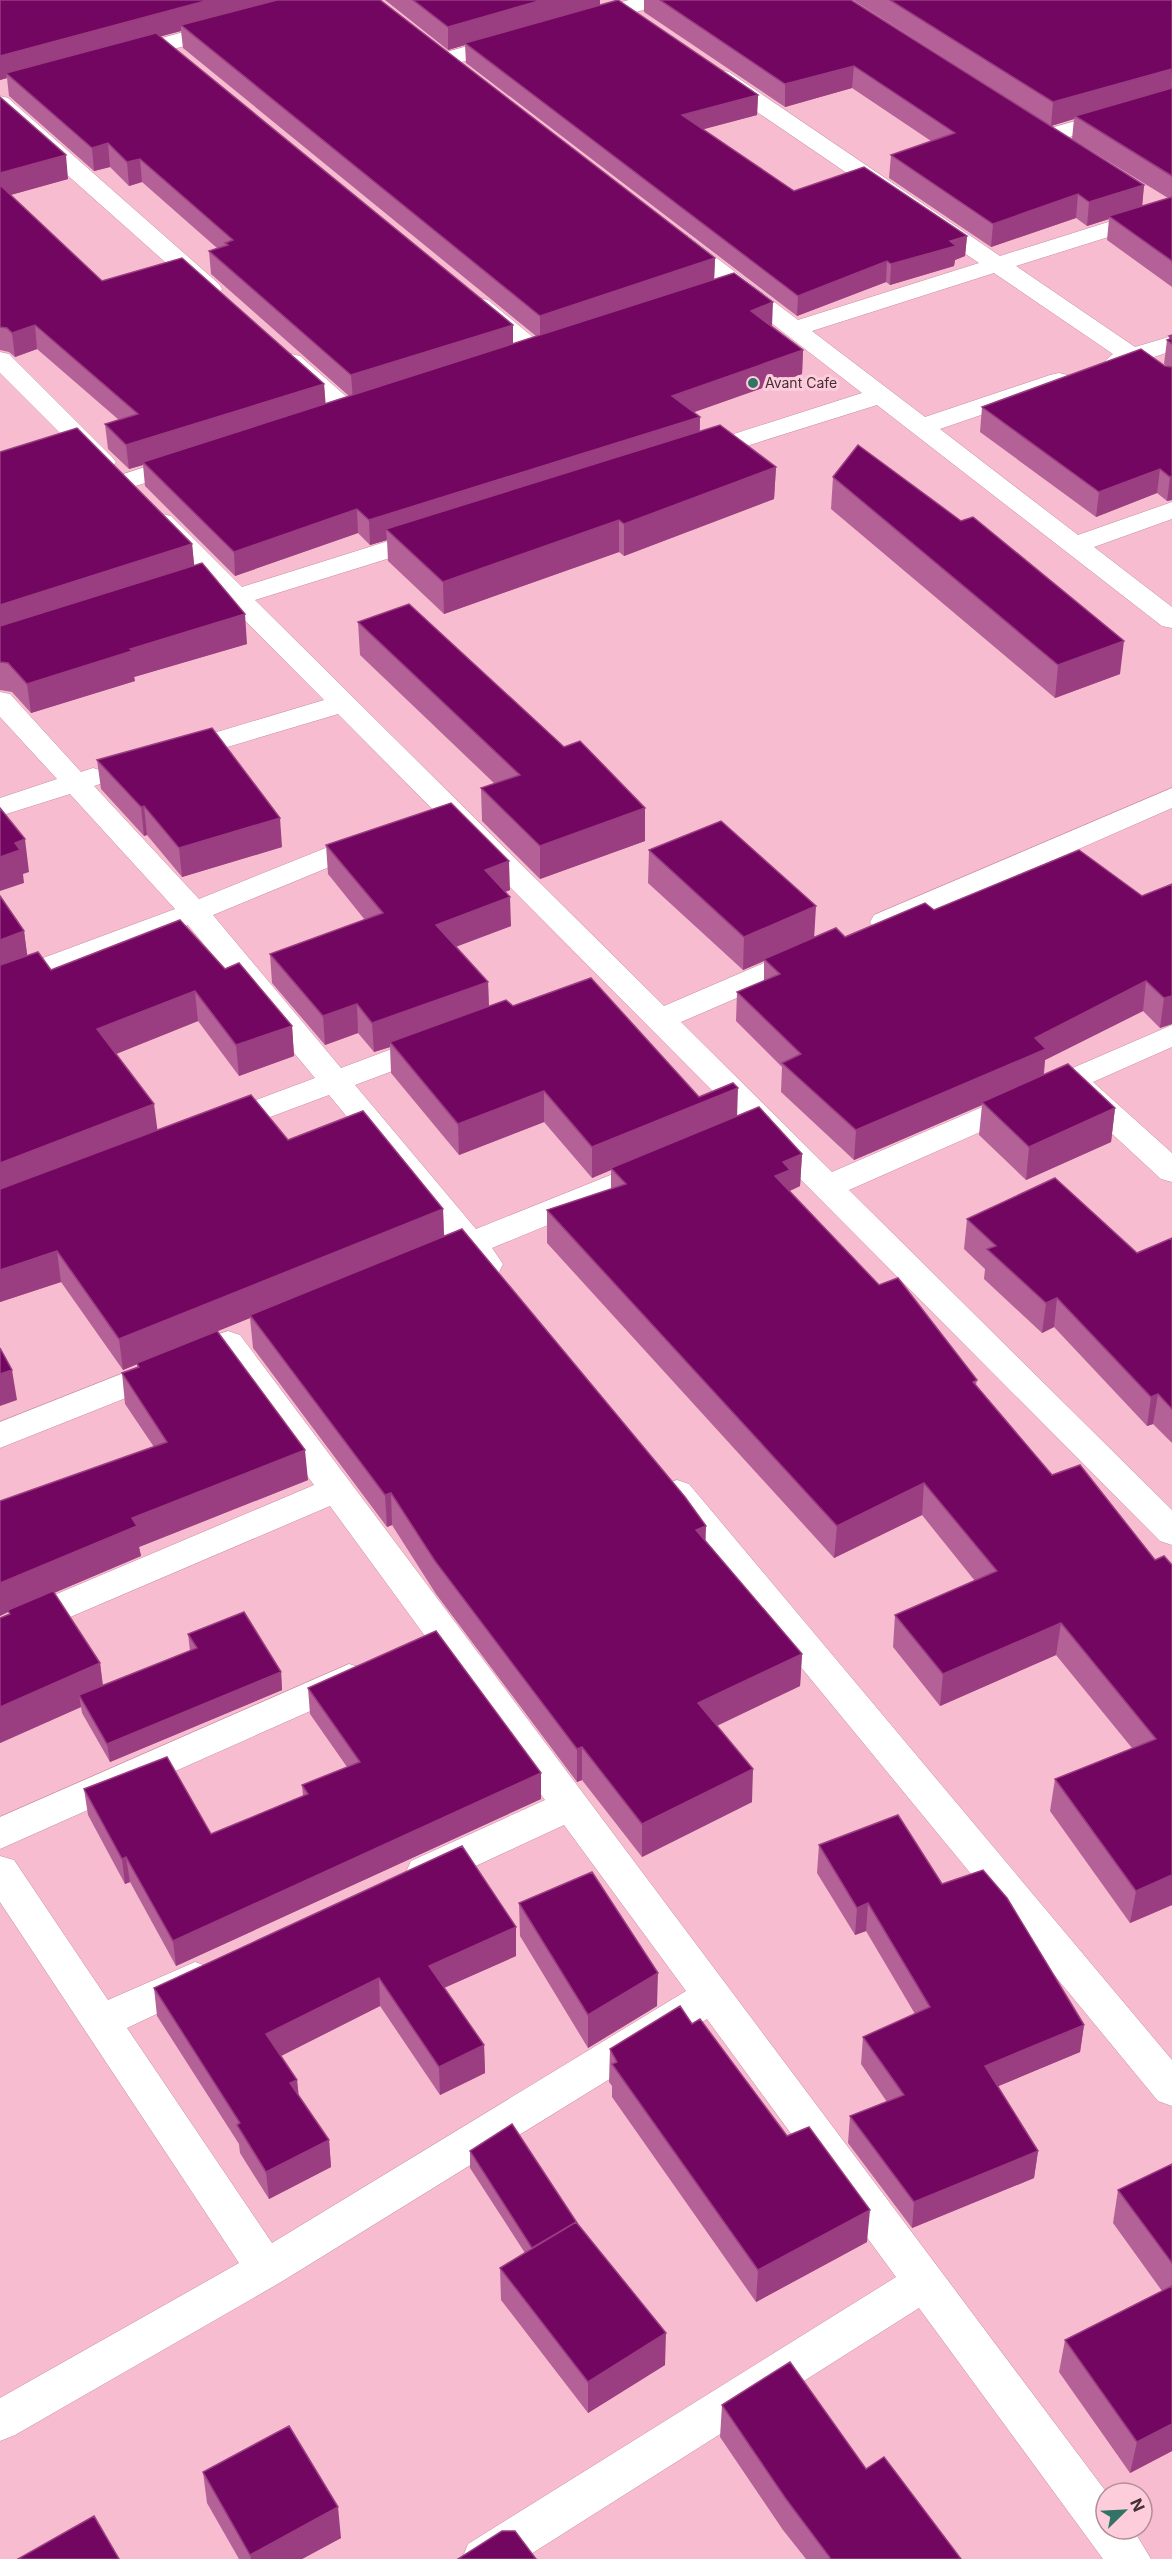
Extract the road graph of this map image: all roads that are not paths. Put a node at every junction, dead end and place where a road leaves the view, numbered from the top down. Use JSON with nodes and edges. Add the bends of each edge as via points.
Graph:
{"nodes":[{"id":1,"x":653,"y":0,"type":"edge"},
{"id":2,"x":615,"y":4,"type":"edge"},
{"id":3,"x":641,"y":22,"type":"edge"},
{"id":4,"x":239,"y":24,"type":"edge"},
{"id":5,"x":566,"y":25,"type":"edge"},
{"id":6,"x":533,"y":34,"type":"edge"},
{"id":7,"x":162,"y":45,"type":"junction"},
{"id":8,"x":108,"y":60,"type":"edge"},
{"id":9,"x":180,"y":60,"type":"edge"},
{"id":10,"x":445,"y":60,"type":"edge"},
{"id":11,"x":701,"y":63,"type":"edge"},
{"id":12,"x":4,"y":93,"type":"edge"},
{"id":13,"x":1172,"y":101,"type":"edge"},
{"id":14,"x":1028,"y":123,"type":"edge"},
{"id":15,"x":1048,"y":136,"type":"junction"},
{"id":16,"x":1077,"y":154,"type":"edge"},
{"id":17,"x":1162,"y":206,"type":"edge"},
{"id":18,"x":661,"y":227,"type":"edge"},
{"id":19,"x":998,"y":264,"type":"junction"},
{"id":20,"x":463,"y":292,"type":"edge"},
{"id":21,"x":223,"y":300,"type":"edge"},
{"id":22,"x":794,"y":329,"type":"junction"},
{"id":23,"x":581,"y":337,"type":"edge"},
{"id":24,"x":1172,"y":343,"type":"edge"},
{"id":25,"x":277,"y":348,"type":"edge"},
{"id":26,"x":1133,"y":356,"type":"junction"},
{"id":27,"x":0,"y":359,"type":"edge"},
{"id":28,"x":1172,"y":383,"type":"edge"},
{"id":29,"x":880,"y":396,"type":"junction"},
{"id":30,"x":348,"y":411,"type":"edge"},
{"id":31,"x":920,"y":427,"type":"junction"},
{"id":32,"x":213,"y":454,"type":"edge"},
{"id":33,"x":677,"y":460,"type":"edge"},
{"id":34,"x":123,"y":482,"type":"junction"},
{"id":35,"x":1172,"y":510,"type":"edge"},
{"id":36,"x":452,"y":530,"type":"edge"},
{"id":37,"x":1074,"y":546,"type":"junction"},
{"id":38,"x":217,"y":586,"type":"junction"},
{"id":39,"x":1172,"y":620,"type":"edge"},
{"id":40,"x":0,"y":700,"type":"edge"},
{"id":41,"x":342,"y":704,"type":"junction"},
{"id":42,"x":152,"y":760,"type":"edge"},
{"id":43,"x":119,"y":770,"type":"edge"},
{"id":44,"x":74,"y":783,"type":"junction"},
{"id":45,"x":1172,"y":797,"type":"edge"},
{"id":46,"x":0,"y":807,"type":"edge"},
{"id":47,"x":448,"y":808,"type":"junction"},
{"id":48,"x":194,"y":912,"type":"junction"},
{"id":49,"x":617,"y":977,"type":"junction"},
{"id":50,"x":0,"y":985,"type":"edge"},
{"id":51,"x":584,"y":989,"type":"edge"},
{"id":52,"x":659,"y":1020,"type":"junction"},
{"id":53,"x":1172,"y":1035,"type":"edge"},
{"id":54,"x":454,"y":1036,"type":"edge"},
{"id":55,"x":335,"y":1080,"type":"junction"},
{"id":56,"x":1070,"y":1080,"type":"junction"},
{"id":57,"x":763,"y":1123,"type":"junction"},
{"id":58,"x":190,"y":1136,"type":"edge"},
{"id":59,"x":730,"y":1137,"type":"edge"},
{"id":60,"x":676,"y":1159,"type":"edge"},
{"id":61,"x":1172,"y":1171,"type":"edge"},
{"id":62,"x":827,"y":1187,"type":"junction"},
{"id":63,"x":470,"y":1244,"type":"junction"},
{"id":64,"x":426,"y":1262,"type":"edge"},
{"id":65,"x":509,"y":1290,"type":"edge"},
{"id":66,"x":0,"y":1436,"type":"edge"},
{"id":67,"x":661,"y":1473,"type":"edge"},
{"id":68,"x":336,"y":1490,"type":"junction"},
{"id":69,"x":1172,"y":1532,"type":"edge"},
{"id":70,"x":0,"y":1633,"type":"edge"},
{"id":71,"x":411,"y":1650,"type":"junction"},
{"id":72,"x":570,"y":1805,"type":"junction"},
{"id":73,"x":0,"y":1834,"type":"edge"},
{"id":74,"x":0,"y":1872,"type":"edge"},
{"id":75,"x":389,"y":1889,"type":"edge"},
{"id":76,"x":229,"y":1963,"type":"edge"},
{"id":77,"x":711,"y":1996,"type":"junction"},
{"id":78,"x":101,"y":2022,"type":"junction"},
{"id":79,"x":1172,"y":2089,"type":"edge"},
{"id":80,"x":266,"y":2269,"type":"junction"},
{"id":81,"x":925,"y":2282,"type":"junction"},
{"id":82,"x":0,"y":2421,"type":"edge"},
{"id":83,"x":1094,"y":2510,"type":"edge"},
{"id":84,"x":1116,"y":2541,"type":"edge"},
{"id":85,"x":484,"y":2559,"type":"edge"},
{"id":86,"x":1129,"y":2559,"type":"edge"}],
"edges":[{"from":1,"to":2,"type":"street"},
{"from":2,"to":3,"type":"street"},
{"from":2,"to":5,"type":"street"},
{"from":4,"to":7,"type":"street"},
{"from":6,"to":10,"type":"street"},
{"from":7,"to":8,"type":"street"},
{"from":7,"to":9,"type":"street"},
{"from":11,"to":19,"type":"street"},
{"from":12,"to":21,"type":"street"},
{"from":13,"to":15,"type":"street"},
{"from":14,"to":15,"type":"street"},
{"from":15,"to":16,"type":"street"},
{"from":17,"to":19,"type":"street"},
{"from":18,"to":22,"type":"street","via":[[726,289]]},
{"from":19,"to":22,"type":"street"},
{"from":19,"to":26,"type":"street"},
{"from":20,"to":23,"type":"street","via":[[525,355]]},
{"from":22,"to":29,"type":"street"},
{"from":24,"to":26,"type":"street"},
{"from":25,"to":30,"type":"street"},
{"from":26,"to":28,"type":"street"},
{"from":26,"to":31,"type":"street"},
{"from":27,"to":34,"type":"street"},
{"from":29,"to":31,"type":"street"},
{"from":29,"to":33,"type":"street"},
{"from":31,"to":37,"type":"street"},
{"from":32,"to":34,"type":"street"},
{"from":34,"to":38,"type":"street"},
{"from":35,"to":37,"type":"street"},
{"from":36,"to":38,"type":"street"},
{"from":37,"to":39,"type":"street"},
{"from":38,"to":41,"type":"street"},
{"from":40,"to":44,"type":"street"},
{"from":41,"to":42,"type":"street"},
{"from":41,"to":47,"type":"street"},
{"from":43,"to":44,"type":"street"},
{"from":44,"to":46,"type":"street"},
{"from":44,"to":48,"type":"street"},
{"from":45,"to":52,"type":"street"},
{"from":47,"to":48,"type":"street"},
{"from":47,"to":49,"type":"street"},
{"from":48,"to":50,"type":"street"},
{"from":48,"to":55,"type":"street"},
{"from":49,"to":51,"type":"street"},
{"from":49,"to":52,"type":"street"},
{"from":52,"to":57,"type":"street"},
{"from":53,"to":56,"type":"street"},
{"from":54,"to":55,"type":"street"},
{"from":55,"to":58,"type":"street"},
{"from":55,"to":63,"type":"street"},
{"from":56,"to":61,"type":"street"},
{"from":56,"to":62,"type":"street"},
{"from":57,"to":59,"type":"street"},
{"from":57,"to":62,"type":"street"},
{"from":60,"to":63,"type":"street"},
{"from":62,"to":69,"type":"street"},
{"from":63,"to":64,"type":"street"},
{"from":63,"to":65,"type":"street"},
{"from":66,"to":68,"type":"street","via":[[244,1336]]},
{"from":67,"to":79,"type":"street"},
{"from":68,"to":70,"type":"street"},
{"from":68,"to":71,"type":"street"},
{"from":71,"to":72,"type":"street"},
{"from":71,"to":73,"type":"street"},
{"from":72,"to":75,"type":"street"},
{"from":72,"to":77,"type":"street"},
{"from":74,"to":78,"type":"street"},
{"from":76,"to":78,"type":"street"},
{"from":77,"to":80,"type":"street"},
{"from":77,"to":81,"type":"street"},
{"from":78,"to":80,"type":"street"},
{"from":80,"to":82,"type":"street"},
{"from":81,"to":83,"type":"street"},
{"from":81,"to":85,"type":"street"},
{"from":84,"to":86,"type":"street"}]}
